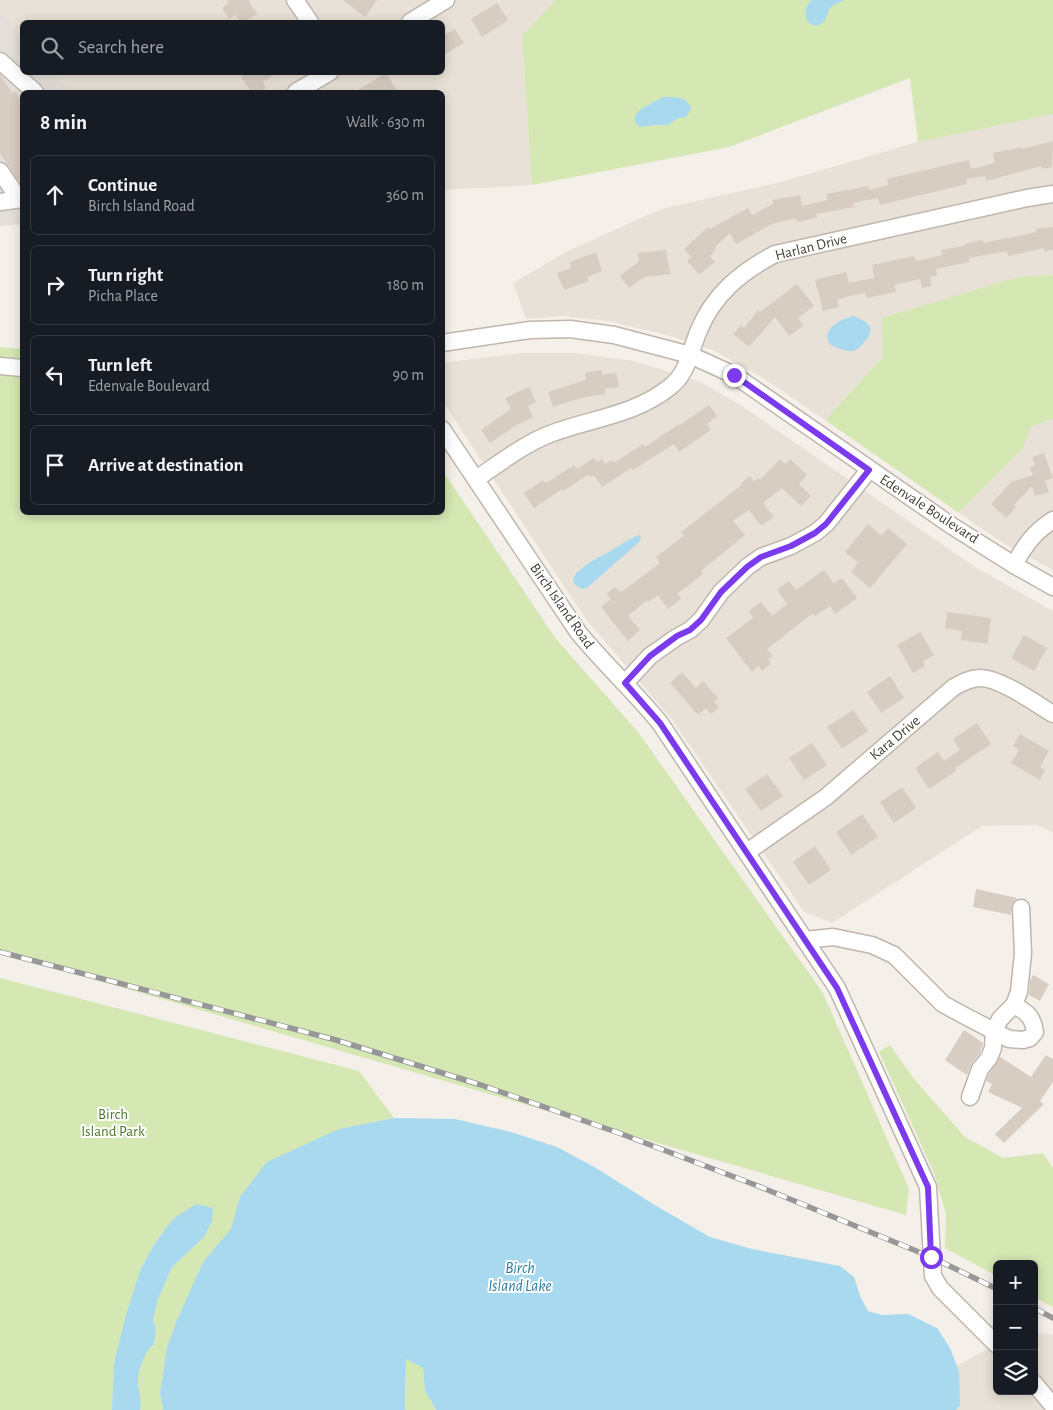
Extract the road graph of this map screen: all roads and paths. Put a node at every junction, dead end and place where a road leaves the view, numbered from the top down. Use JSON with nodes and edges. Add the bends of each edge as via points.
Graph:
{"nodes":[{"id":1,"x":295,"y":0,"type":"edge"},
{"id":2,"x":446,"y":0,"type":"edge"},
{"id":3,"x":309,"y":20,"type":"edge"},
{"id":4,"x":413,"y":20,"type":"edge"},
{"id":5,"x":0,"y":61,"type":"edge"},
{"id":6,"x":325,"y":75,"type":"edge"},
{"id":7,"x":33,"y":90,"type":"edge"},
{"id":8,"x":299,"y":90,"type":"edge"},
{"id":9,"x":0,"y":170,"type":"edge"},
{"id":10,"x":1053,"y":194,"type":"edge"},
{"id":11,"x":20,"y":198,"type":"edge"},
{"id":12,"x":20,"y":199,"type":"edge"},
{"id":13,"x":0,"y":202,"type":"edge"},
{"id":14,"x":445,"y":343,"type":"edge"},
{"id":15,"x":690,"y":355,"type":"junction"},
{"id":16,"x":0,"y":366,"type":"edge"},
{"id":17,"x":20,"y":368,"type":"edge"},
{"id":18,"x":445,"y":433,"type":"edge"},
{"id":19,"x":869,"y":470,"type":"junction"},
{"id":20,"x":476,"y":479,"type":"junction"},
{"id":21,"x":1053,"y":520,"type":"edge"},
{"id":22,"x":1014,"y":565,"type":"junction"},
{"id":23,"x":1053,"y":586,"type":"edge"},
{"id":24,"x":625,"y":683,"type":"junction"},
{"id":25,"x":1053,"y":714,"type":"edge"},
{"id":26,"x":747,"y":852,"type":"junction"},
{"id":27,"x":1021,"y":908,"type":"dead end"},
{"id":28,"x":805,"y":940,"type":"junction"},
{"id":29,"x":1014,"y":1005,"type":"junction"},
{"id":30,"x":994,"y":1031,"type":"junction"},
{"id":31,"x":970,"y":1097,"type":"dead end"},
{"id":32,"x":993,"y":1340,"type":"edge"},
{"id":33,"x":1038,"y":1388,"type":"edge"},
{"id":34,"x":1053,"y":1406,"type":"edge"}],
"edges":[{"from":1,"to":3,"type":"street"},
{"from":2,"to":4,"type":"street"},
{"from":5,"to":7,"type":"street"},
{"from":6,"to":8,"type":"street"},
{"from":9,"to":11,"type":"street"},
{"from":10,"to":15,"type":"street","name":"Harlan Drive","via":[[775,254],[751,267],[712,306]]},
{"from":12,"to":13,"type":"street"},
{"from":14,"to":15,"type":"street","name":"Edenvale Boulevard","via":[[530,330],[570,330],[614,335]]},
{"from":15,"to":19,"type":"street","name":"Edenvale Boulevard","via":[[734,375]]},
{"from":15,"to":20,"type":"street","name":"Harlan Drive","via":[[678,379],[646,402],[621,414],[548,434]]},
{"from":16,"to":17,"type":"street"},
{"from":18,"to":20,"type":"street","name":"Birch Island Road"},
{"from":19,"to":22,"type":"street","name":"Edenvale Boulevard"},
{"from":19,"to":24,"type":"street","via":[[826,524],[815,533],[761,557],[747,567],[721,592],[701,620],[650,656]]},
{"from":20,"to":24,"type":"street","name":"Birch Island Road","via":[[578,632]]},
{"from":21,"to":22,"type":"street","via":[[1025,544]]},
{"from":22,"to":23,"type":"street","name":"Edenvale Boulevard"},
{"from":24,"to":26,"type":"street","name":"Birch Island Road","via":[[660,723]]},
{"from":25,"to":26,"type":"street","name":"Kara Drive","via":[[990,679],[964,678],[826,797]]},
{"from":26,"to":28,"type":"street","name":"Birch Island Road"},
{"from":27,"to":29,"type":"street","via":[[1022,975]]},
{"from":28,"to":30,"type":"street","via":[[833,936],[872,944],[894,955],[943,1004]]},
{"from":28,"to":32,"type":"street","name":"Birch Island Road","via":[[837,988],[928,1187],[933,1276],[940,1288]]},
{"from":29,"to":30,"type":"street","via":[[1000,1019]]},
{"from":29,"to":30,"type":"street","via":[[1028,1013],[1034,1022],[1035,1032],[1023,1040],[1009,1039]]},
{"from":30,"to":31,"type":"street","via":[[993,1048],[980,1069]]},
{"from":33,"to":34,"type":"street"}]}
